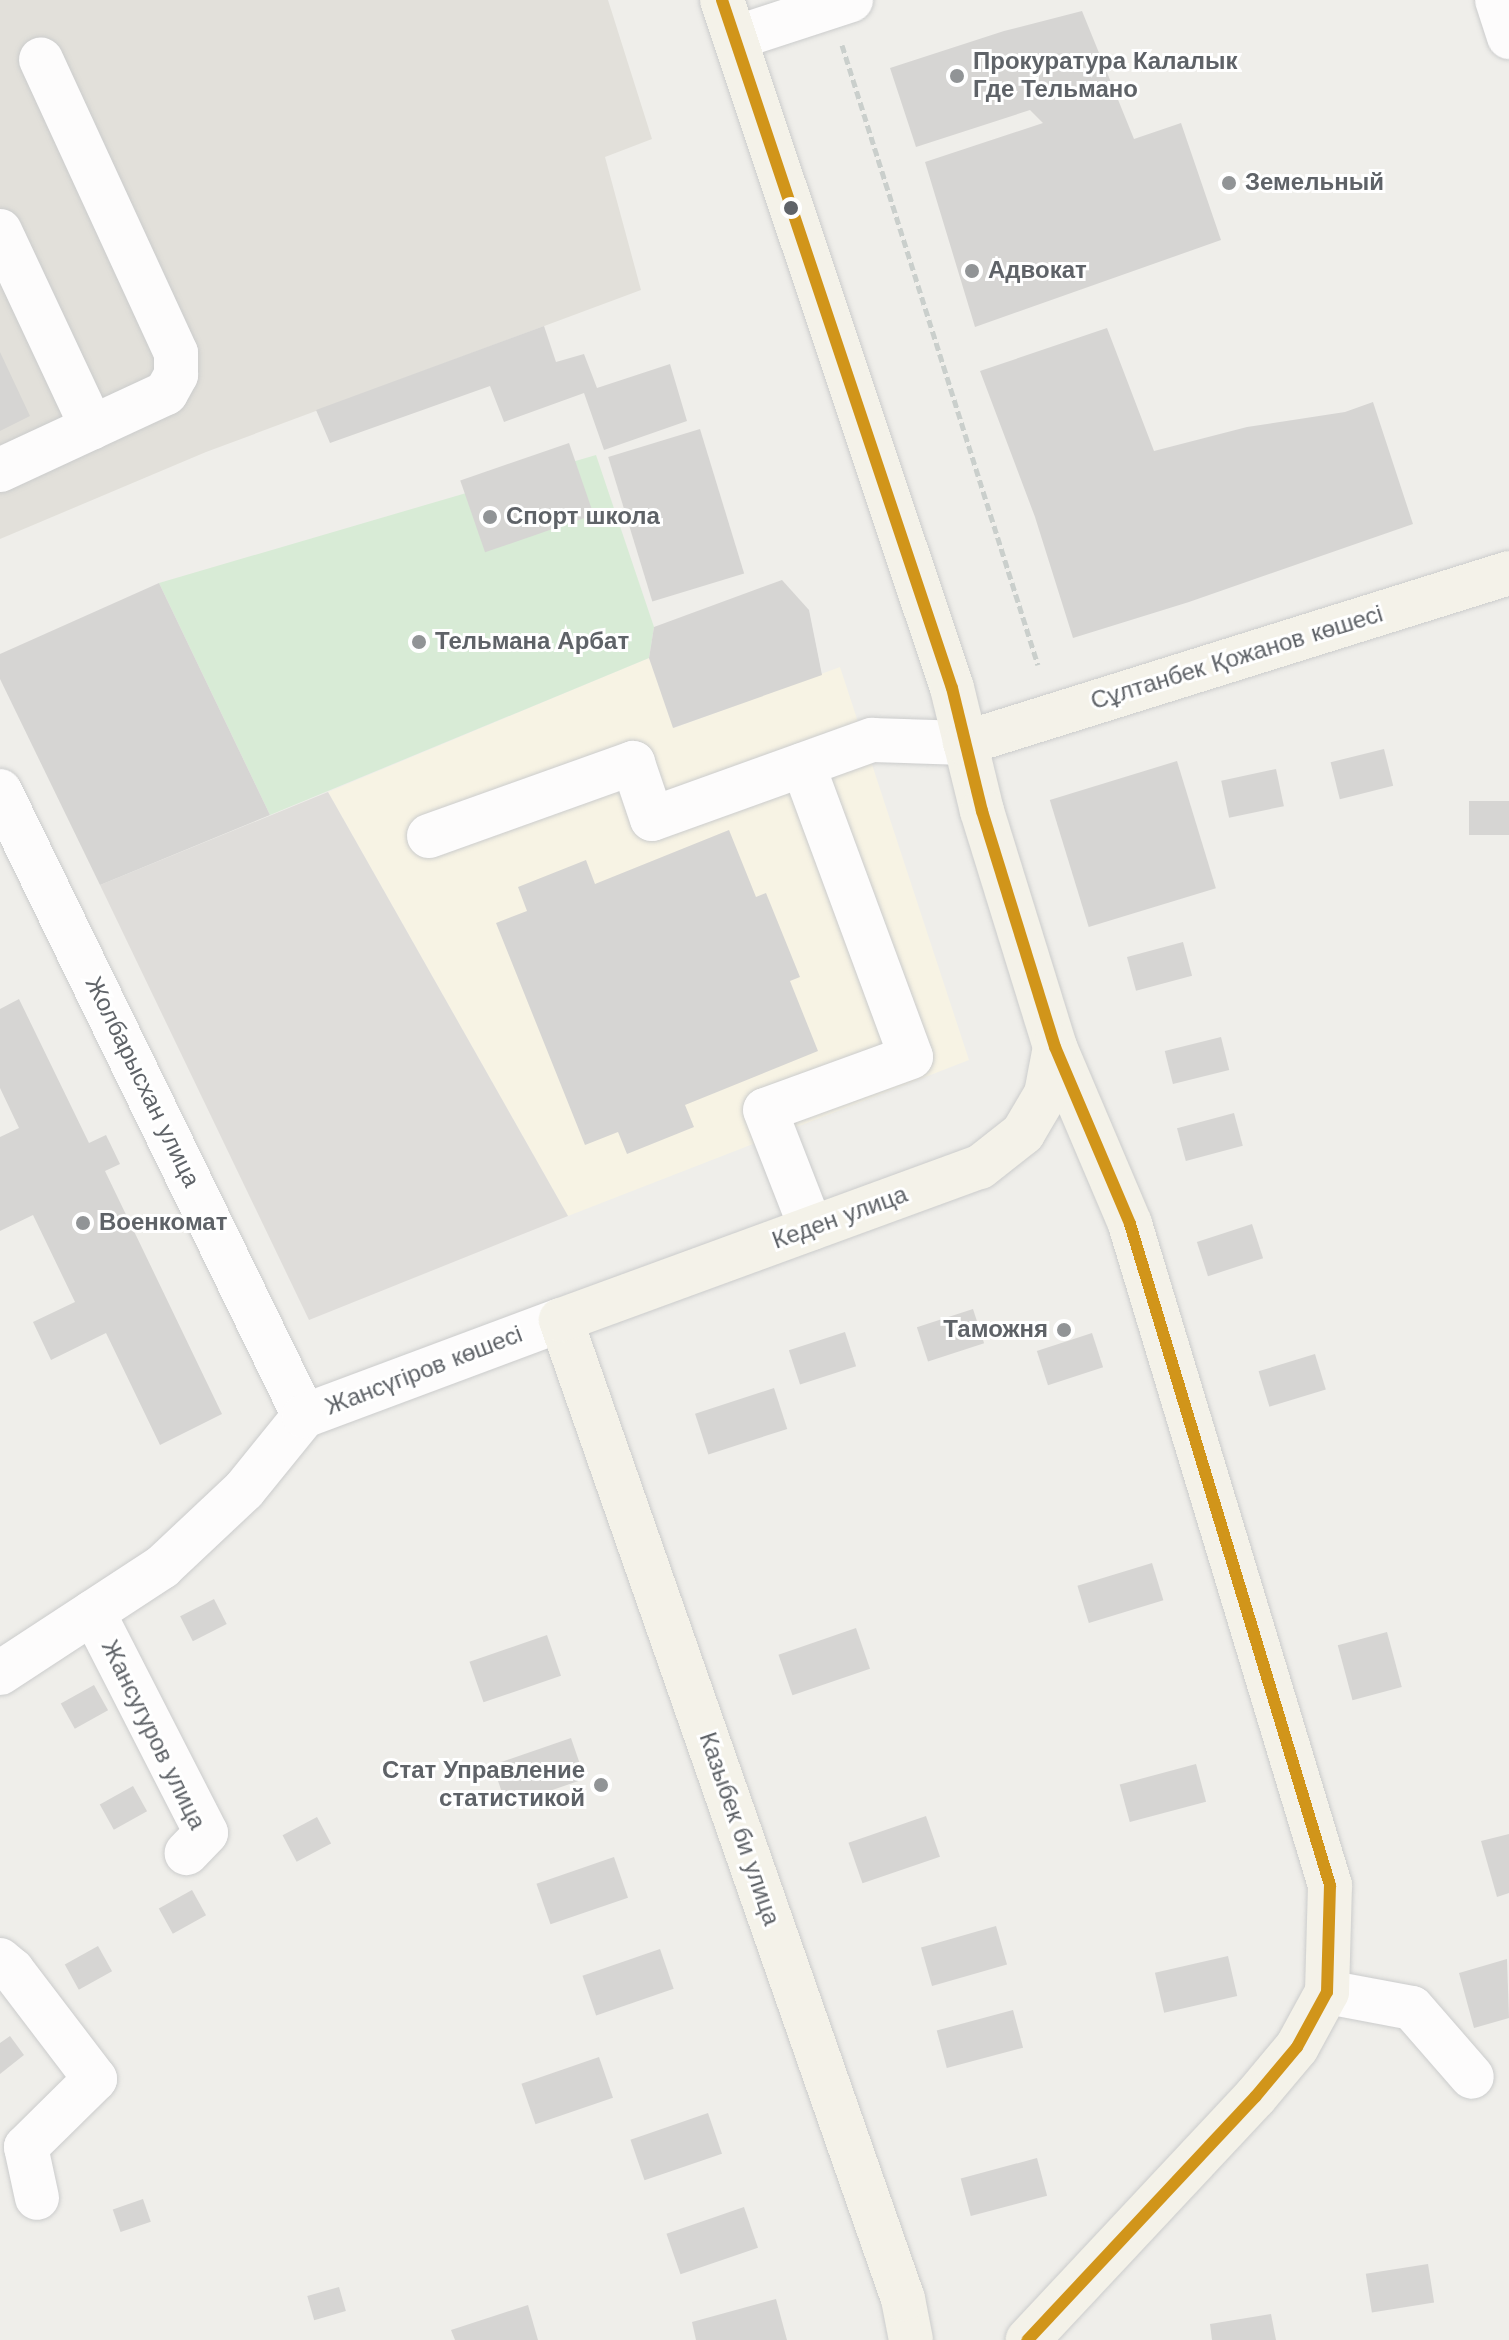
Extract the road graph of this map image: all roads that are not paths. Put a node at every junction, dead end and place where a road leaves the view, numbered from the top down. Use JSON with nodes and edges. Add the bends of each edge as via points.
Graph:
{"nodes":[{"id":1,"x":1497,"y":0,"type":"edge"},
{"id":2,"x":841,"y":4,"type":"edge"},
{"id":3,"x":729,"y":19,"type":"edge"},
{"id":4,"x":1509,"y":37,"type":"edge"},
{"id":5,"x":41,"y":60,"type":"dead end"},
{"id":6,"x":0,"y":231,"type":"edge"},
{"id":7,"x":92,"y":427,"type":"junction"},
{"id":8,"x":0,"y":470,"type":"edge"},
{"id":9,"x":1509,"y":573,"type":"edge"},
{"id":10,"x":965,"y":743,"type":"junction"},
{"id":11,"x":803,"y":765,"type":"junction"},
{"id":12,"x":0,"y":791,"type":"edge"},
{"id":13,"x":429,"y":836,"type":"dead end"},
{"id":14,"x":1055,"y":1047,"type":"junction"},
{"id":15,"x":811,"y":1228,"type":"junction"},
{"id":16,"x":561,"y":1320,"type":"junction"},
{"id":17,"x":304,"y":1416,"type":"junction"},
{"id":18,"x":93,"y":1612,"type":"junction"},
{"id":19,"x":0,"y":1673,"type":"edge"},
{"id":20,"x":187,"y":1853,"type":"dead end"},
{"id":21,"x":0,"y":1960,"type":"edge"},
{"id":22,"x":1327,"y":1992,"type":"junction"},
{"id":23,"x":1472,"y":2077,"type":"dead end"},
{"id":24,"x":37,"y":2198,"type":"dead end"},
{"id":25,"x":907,"y":2320,"type":"edge"},
{"id":26,"x":943,"y":2340,"type":"edge"},
{"id":27,"x":1028,"y":2340,"type":"edge"}],
"edges":[{"from":1,"to":4,"type":"street"},
{"from":2,"to":3,"type":"street"},
{"from":3,"to":10,"type":"main road","via":[[952,688]]},
{"from":5,"to":7,"type":"street","via":[[176,353],[176,375],[166,393]]},
{"from":6,"to":7,"type":"street"},
{"from":7,"to":8,"type":"street"},
{"from":9,"to":10,"type":"main road","name":"Сұлтанбек Қожанов көшесі"},
{"from":10,"to":11,"type":"street","via":[[872,740]]},
{"from":10,"to":14,"type":"main road"},
{"from":11,"to":13,"type":"street","via":[[652,819],[633,763]]},
{"from":11,"to":15,"type":"street","via":[[911,1057],[765,1110]]},
{"from":12,"to":17,"type":"street","name":"Жолбарысхан улица"},
{"from":14,"to":15,"type":"main road","name":"Кеден улица","via":[[1046,1094],[1023,1133],[980,1167]]},
{"from":14,"to":22,"type":"main road","via":[[1130,1224],[1330,1885]]},
{"from":15,"to":16,"type":"main road","name":"Кеден улица"},
{"from":16,"to":17,"type":"street","name":"Жансүгіров көшесі"},
{"from":16,"to":25,"type":"main road","name":"Казыбек би улица"},
{"from":17,"to":18,"type":"street","name":"Жансүгіров көшесі","via":[[244,1490],[162,1567]]},
{"from":18,"to":19,"type":"street","name":"Жансүгіров көшесі"},
{"from":18,"to":20,"type":"street","name":"Жансугуров улица","via":[[206,1833]]},
{"from":21,"to":24,"type":"street","via":[[95,2079],[26,2147]]},
{"from":22,"to":23,"type":"street","via":[[1412,2008]]},
{"from":22,"to":27,"type":"main road","via":[[1297,2047],[1255,2097]]},
{"from":25,"to":26,"type":"main road"}]}
